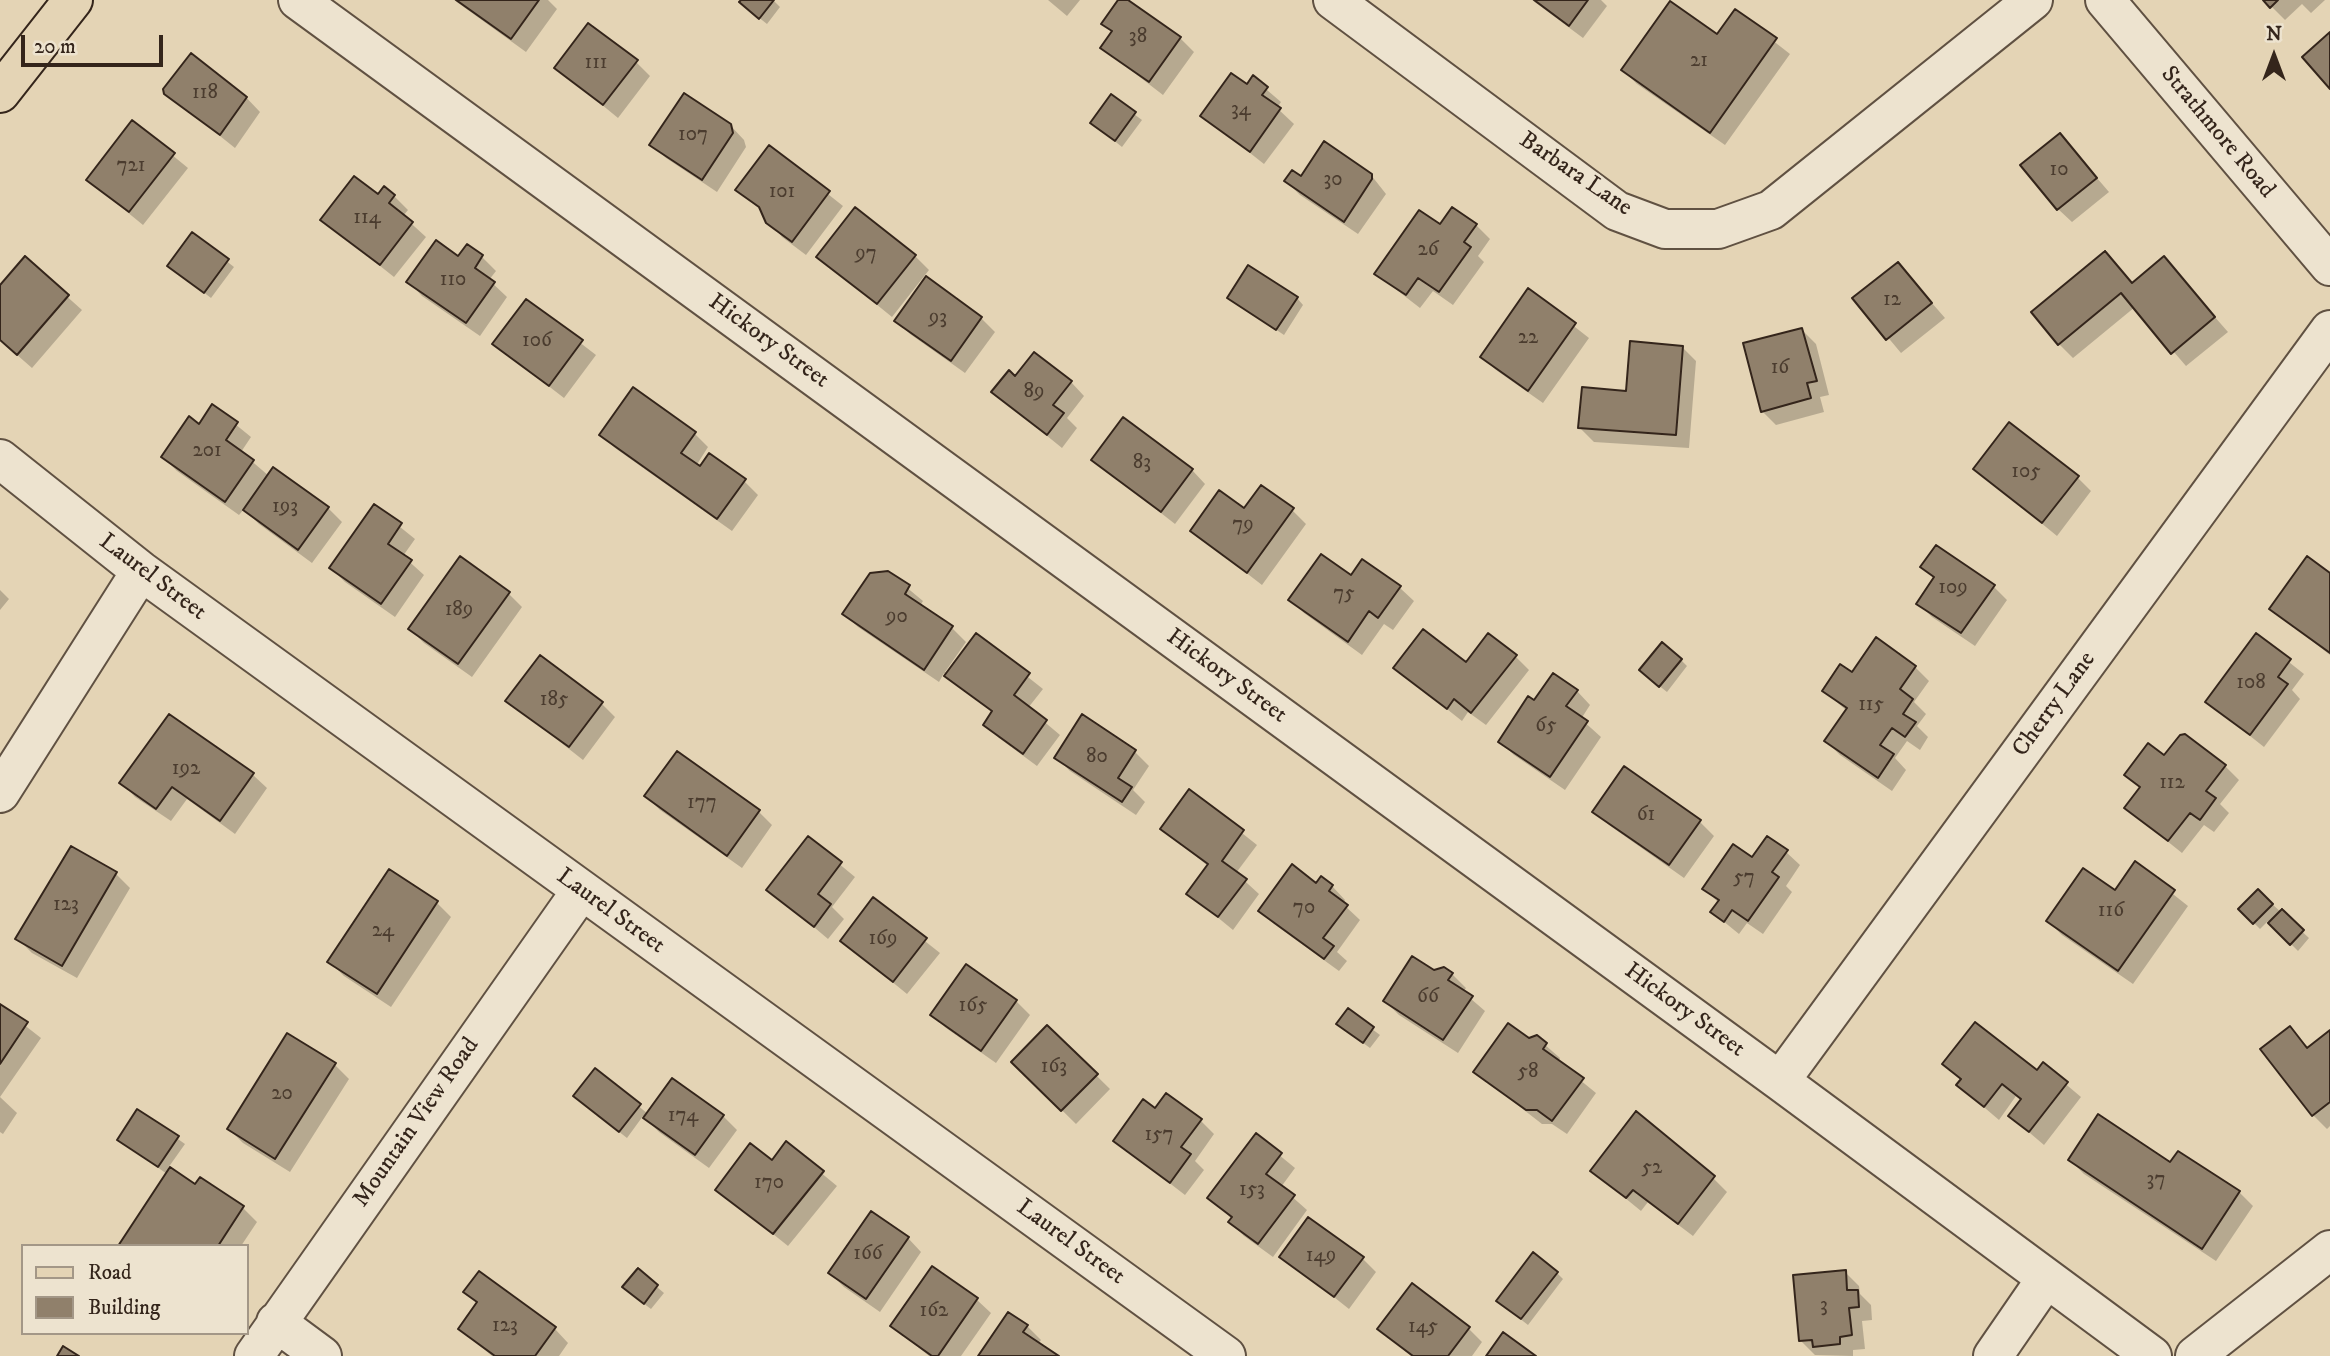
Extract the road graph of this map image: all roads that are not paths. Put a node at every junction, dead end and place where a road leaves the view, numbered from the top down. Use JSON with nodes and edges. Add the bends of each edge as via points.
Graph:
{"nodes":[{"id":1,"x":73,"y":0,"type":"edge"},
{"id":2,"x":298,"y":0,"type":"edge"},
{"id":3,"x":1333,"y":0,"type":"edge"},
{"id":4,"x":2033,"y":0,"type":"edge"},
{"id":5,"x":2105,"y":0,"type":"edge"},
{"id":6,"x":0,"y":93,"type":"edge"},
{"id":7,"x":2330,"y":266,"type":"edge"},
{"id":8,"x":2330,"y":330,"type":"edge"},
{"id":9,"x":0,"y":459,"type":"edge"},
{"id":10,"x":141,"y":571,"type":"junction"},
{"id":11,"x":0,"y":793,"type":"edge"},
{"id":12,"x":581,"y":891,"type":"junction"},
{"id":13,"x":1780,"y":1081,"type":"junction"},
{"id":14,"x":2330,"y":1250,"type":"edge"},
{"id":15,"x":2046,"y":1279,"type":"junction"},
{"id":16,"x":276,"y":1322,"type":"junction"},
{"id":17,"x":254,"y":1356,"type":"edge"},
{"id":18,"x":322,"y":1356,"type":"edge"},
{"id":19,"x":1226,"y":1356,"type":"edge"},
{"id":20,"x":1993,"y":1356,"type":"edge"},
{"id":21,"x":2152,"y":1356,"type":"edge"},
{"id":22,"x":2195,"y":1356,"type":"edge"}],
"edges":[{"from":1,"to":6,"type":"main road"},
{"from":2,"to":13,"type":"street","name":"Hickory Street"},
{"from":3,"to":4,"type":"street","name":"Barbara Lane","via":[[1617,211],[1665,229],[1718,229],[1771,210]]},
{"from":5,"to":7,"type":"street","name":"Strathmore Road"},
{"from":8,"to":13,"type":"street","name":"Cherry Lane"},
{"from":9,"to":10,"type":"street","name":"Laurel Street"},
{"from":10,"to":11,"type":"street"},
{"from":10,"to":12,"type":"street","name":"Laurel Street"},
{"from":12,"to":16,"type":"street","name":"Mountain View Road"},
{"from":12,"to":19,"type":"street","name":"Laurel Street"},
{"from":13,"to":15,"type":"street","name":"Hickory Street"},
{"from":14,"to":22,"type":"street"},
{"from":15,"to":20,"type":"street"},
{"from":15,"to":21,"type":"street","name":"Hickory Street"},
{"from":16,"to":17,"type":"street","name":"Mountain View Road"},
{"from":16,"to":18,"type":"street"}]}
